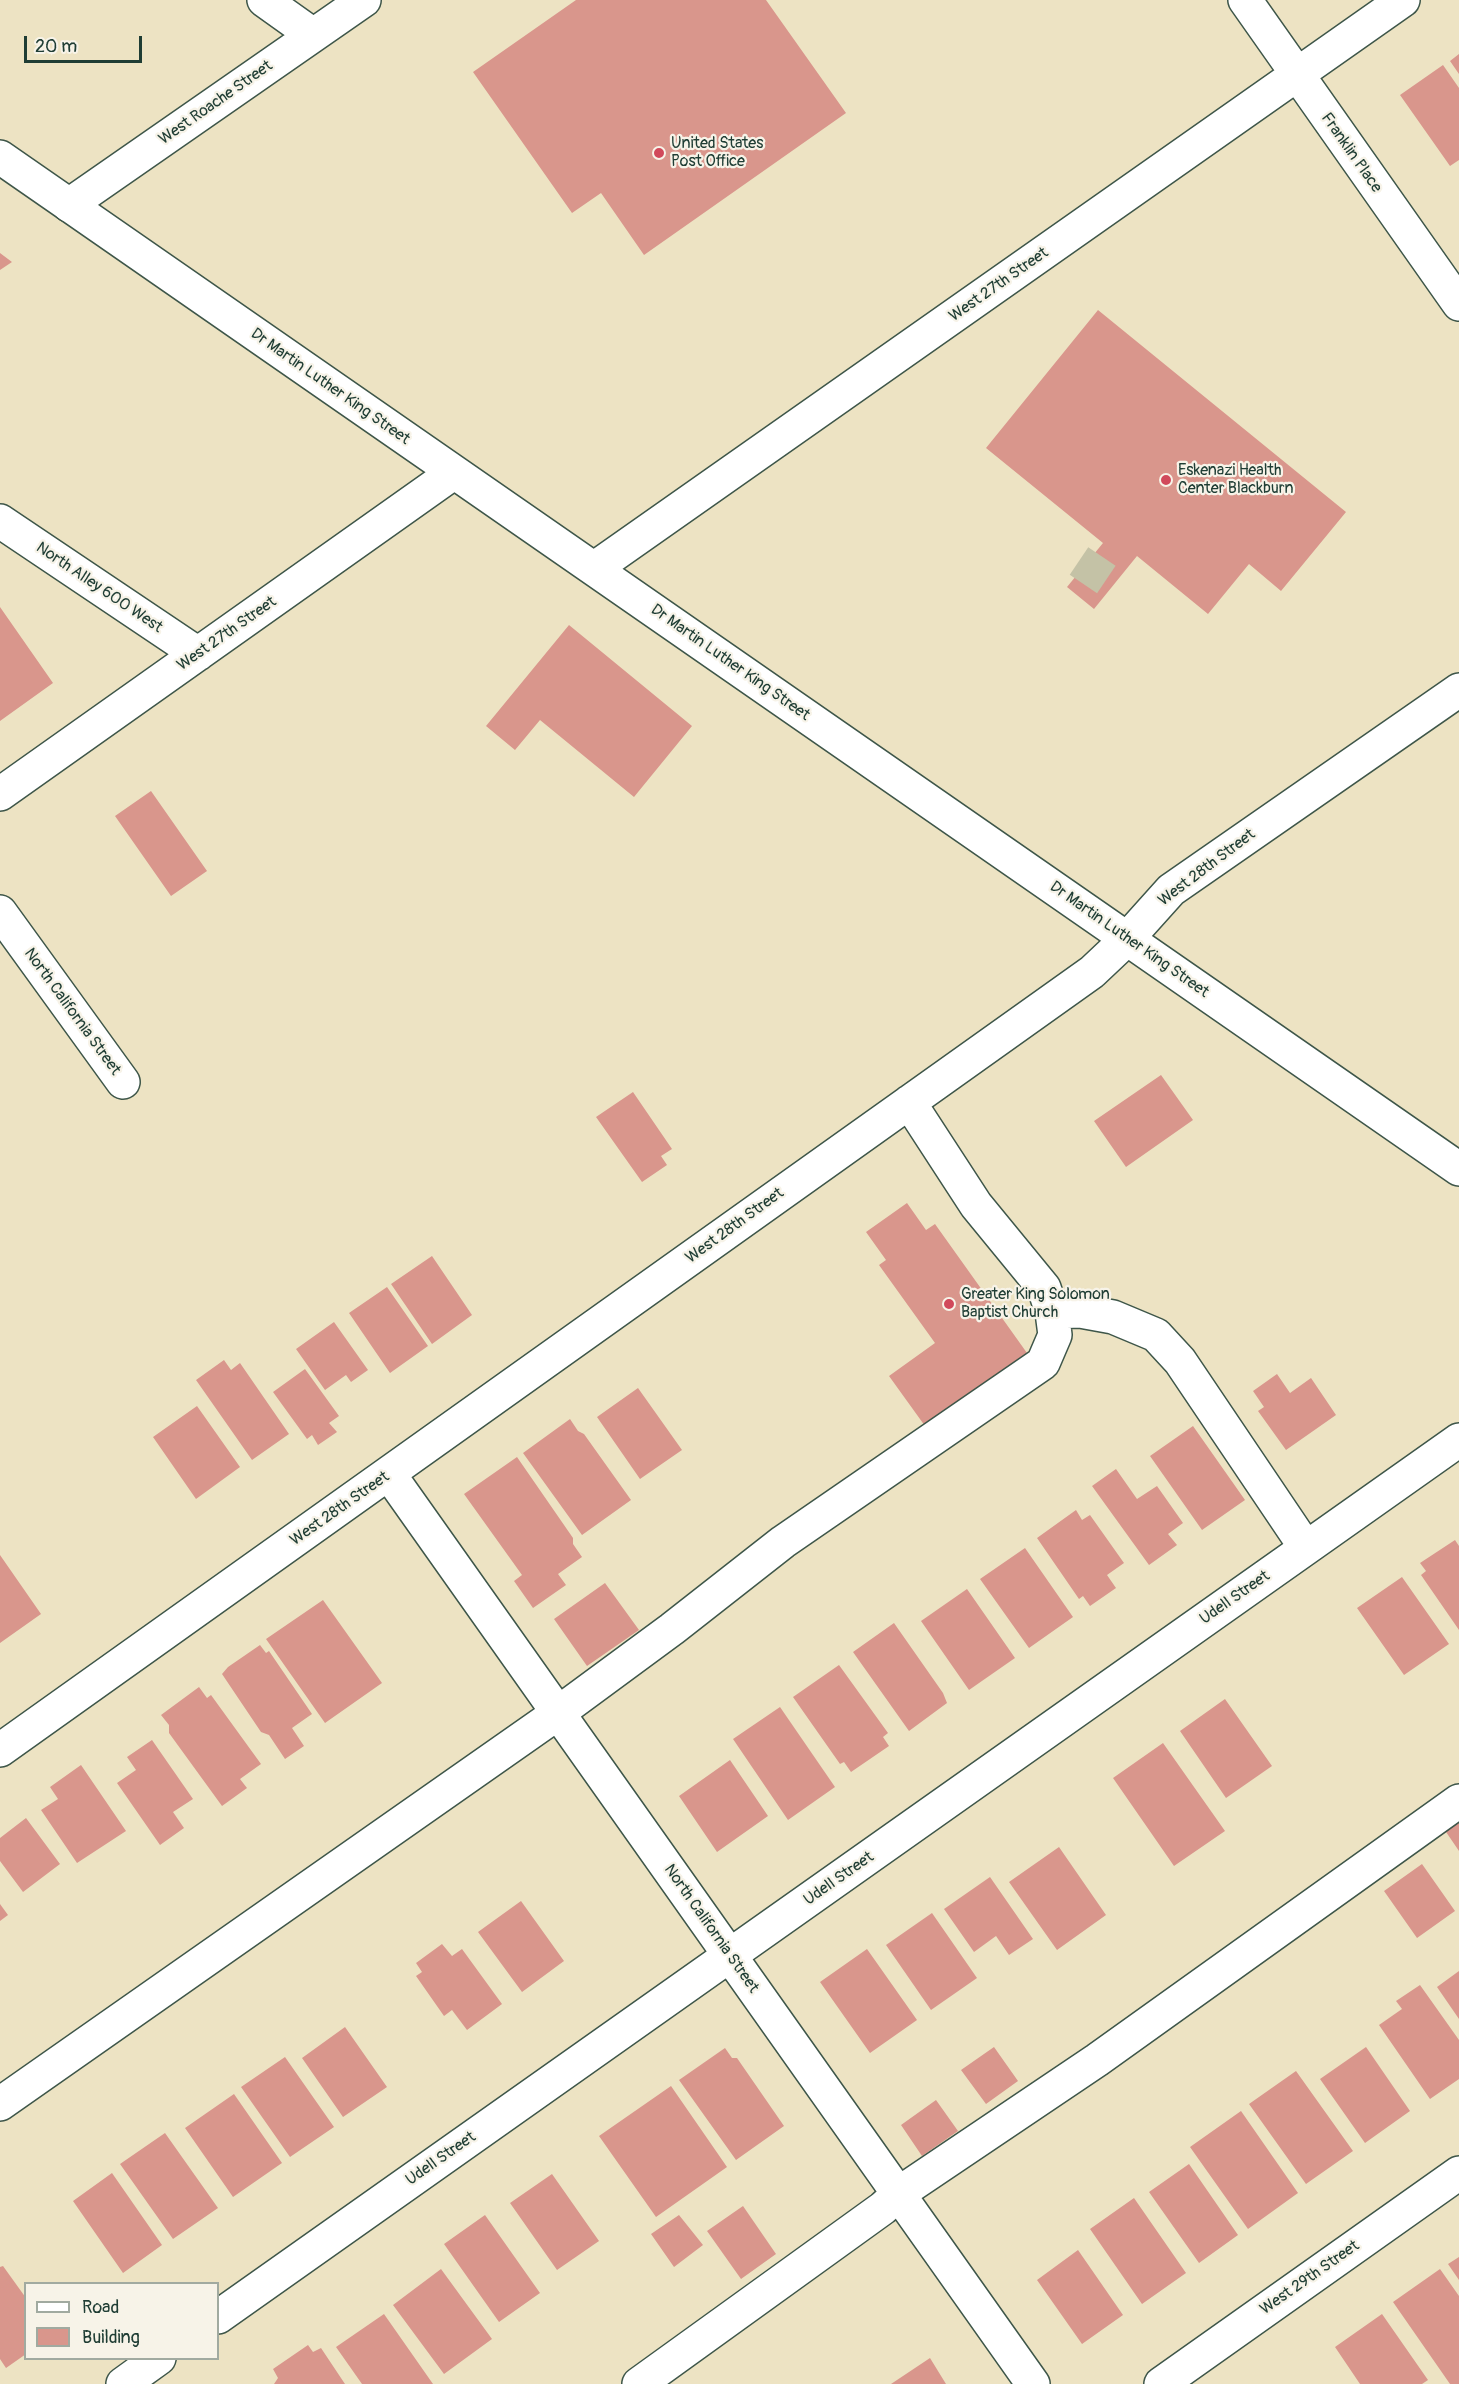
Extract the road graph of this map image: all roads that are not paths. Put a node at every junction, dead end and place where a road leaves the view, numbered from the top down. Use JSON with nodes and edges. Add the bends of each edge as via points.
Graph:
{"nodes":[{"id":1,"x":264,"y":0,"type":"edge"},
{"id":2,"x":364,"y":0,"type":"edge"},
{"id":3,"x":1245,"y":0,"type":"edge"},
{"id":4,"x":1403,"y":0,"type":"edge"},
{"id":5,"x":313,"y":35,"type":"junction"},
{"id":6,"x":1297,"y":75,"type":"junction"},
{"id":7,"x":0,"y":157,"type":"edge"},
{"id":8,"x":69,"y":205,"type":"junction"},
{"id":9,"x":1459,"y":304,"type":"edge"},
{"id":10,"x":453,"y":473,"type":"junction"},
{"id":11,"x":0,"y":521,"type":"edge"},
{"id":12,"x":595,"y":568,"type":"junction"},
{"id":13,"x":198,"y":654,"type":"junction"},
{"id":14,"x":1459,"y":690,"type":"edge"},
{"id":15,"x":0,"y":794,"type":"edge"},
{"id":16,"x":0,"y":912,"type":"edge"},
{"id":17,"x":1127,"y":939,"type":"junction"},
{"id":18,"x":123,"y":1082,"type":"dead end"},
{"id":19,"x":909,"y":1102,"type":"junction"},
{"id":20,"x":1459,"y":1169,"type":"edge"},
{"id":21,"x":1052,"y":1312,"type":"junction"},
{"id":22,"x":1459,"y":1440,"type":"edge"},
{"id":23,"x":388,"y":1474,"type":"junction"},
{"id":24,"x":1306,"y":1548,"type":"junction"},
{"id":25,"x":558,"y":1713,"type":"junction"},
{"id":26,"x":0,"y":1750,"type":"edge"},
{"id":27,"x":1459,"y":1802,"type":"edge"},
{"id":28,"x":729,"y":1956,"type":"junction"},
{"id":29,"x":0,"y":2104,"type":"edge"},
{"id":30,"x":1459,"y":2173,"type":"edge"},
{"id":31,"x":898,"y":2194,"type":"junction"},
{"id":32,"x":219,"y":2316,"type":"edge"},
{"id":33,"x":156,"y":2360,"type":"edge"},
{"id":34,"x":123,"y":2384,"type":"edge"},
{"id":35,"x":639,"y":2384,"type":"edge"},
{"id":36,"x":1033,"y":2384,"type":"edge"},
{"id":37,"x":1161,"y":2384,"type":"edge"}],
"edges":[{"from":1,"to":5,"type":"street"},
{"from":2,"to":5,"type":"street","name":"West Roache Street"},
{"from":3,"to":6,"type":"street","name":"Franklin Place"},
{"from":4,"to":6,"type":"street","name":"West 27th Street"},
{"from":5,"to":8,"type":"street","name":"West Roache Street"},
{"from":6,"to":9,"type":"street","name":"Franklin Place"},
{"from":6,"to":12,"type":"street","name":"West 27th Street"},
{"from":7,"to":8,"type":"street","name":"Dr Martin Luther King Street"},
{"from":8,"to":10,"type":"street","name":"Dr Martin Luther King Street"},
{"from":10,"to":12,"type":"street","name":"Dr Martin Luther King Street"},
{"from":10,"to":13,"type":"street","name":"West 27th Street"},
{"from":11,"to":13,"type":"street","name":"North Alley 600 West"},
{"from":12,"to":17,"type":"street","name":"Dr Martin Luther King Street"},
{"from":13,"to":15,"type":"street","name":"West 27th Street"},
{"from":14,"to":17,"type":"street","name":"West 28th Street","via":[[1172,890]]},
{"from":16,"to":18,"type":"street","name":"North California Street"},
{"from":17,"to":19,"type":"street","name":"West 28th Street","via":[[1092,972]]},
{"from":17,"to":20,"type":"street","name":"Dr Martin Luther King Street"},
{"from":19,"to":21,"type":"street","via":[[976,1205],[1044,1288]]},
{"from":19,"to":23,"type":"street","name":"West 28th Street"},
{"from":21,"to":24,"type":"street","via":[[1080,1311],[1113,1317],[1156,1335],[1180,1361]]},
{"from":21,"to":25,"type":"street","via":[[1055,1335],[1044,1363],[783,1542]]},
{"from":22,"to":24,"type":"street","name":"Udell Street"},
{"from":23,"to":25,"type":"street","name":"North California Street"},
{"from":23,"to":26,"type":"street","name":"West 28th Street"},
{"from":24,"to":28,"type":"street","name":"Udell Street"},
{"from":25,"to":28,"type":"street","name":"North California Street"},
{"from":25,"to":29,"type":"street"},
{"from":27,"to":31,"type":"street","via":[[1096,2060]]},
{"from":28,"to":31,"type":"street","name":"North California Street"},
{"from":28,"to":32,"type":"street","name":"Udell Street"},
{"from":30,"to":37,"type":"street","name":"West 29th Street"},
{"from":31,"to":35,"type":"street","via":[[884,2208]]},
{"from":31,"to":36,"type":"street","name":"North California Street"},
{"from":33,"to":34,"type":"street"}]}
